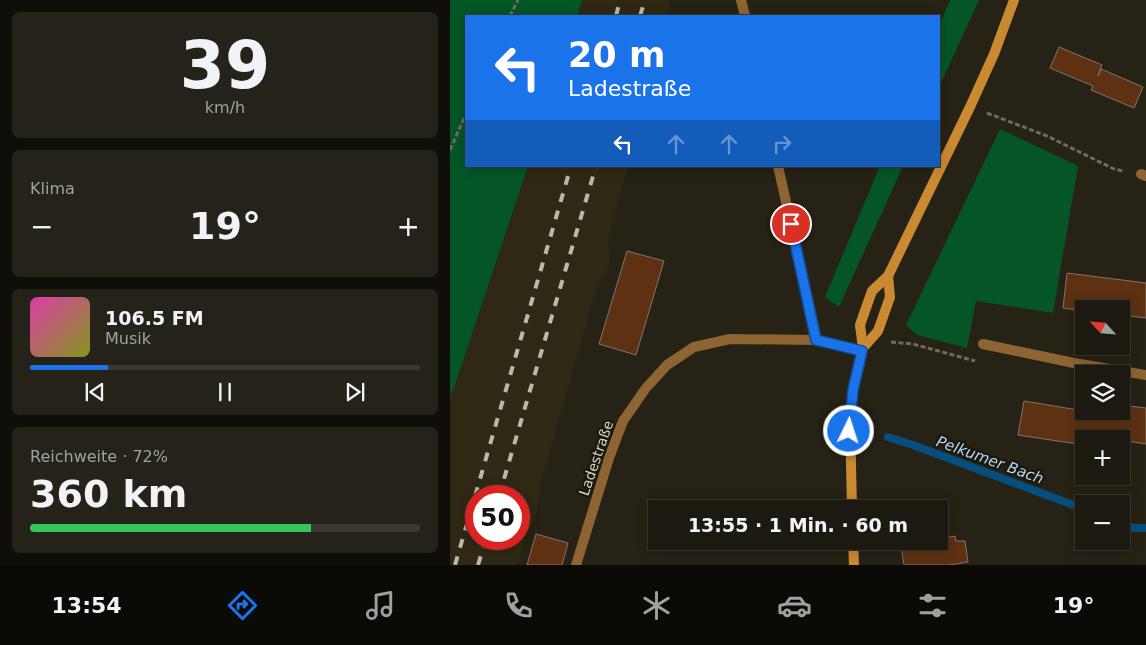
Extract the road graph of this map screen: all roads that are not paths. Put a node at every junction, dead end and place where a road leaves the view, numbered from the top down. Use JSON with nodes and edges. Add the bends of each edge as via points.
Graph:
{"nodes":[{"id":1,"x":741,"y":0,"type":"edge"},
{"id":2,"x":1014,"y":0,"type":"edge"},
{"id":3,"x":745,"y":15,"type":"edge"},
{"id":4,"x":778,"y":167,"type":"edge"},
{"id":5,"x":888,"y":276,"type":"junction"},
{"id":6,"x":816,"y":340,"type":"junction"},
{"id":7,"x":983,"y":344,"type":"road end"},
{"id":8,"x":863,"y":350,"type":"junction"},
{"id":9,"x":1146,"y":375,"type":"edge"},
{"id":10,"x":852,"y":500,"type":"edge"},
{"id":11,"x":853,"y":550,"type":"edge"},
{"id":12,"x":576,"y":565,"type":"edge"},
{"id":13,"x":854,"y":565,"type":"edge"}],
"edges":[{"from":1,"to":3,"type":"street"},
{"from":2,"to":5,"type":"main road","via":[[994,54]]},
{"from":4,"to":6,"type":"street"},
{"from":5,"to":8,"type":"main road","via":[[890,297],[878,331]]},
{"from":5,"to":8,"type":"main road","via":[[872,291],[860,325]]},
{"from":6,"to":8,"type":"street","name":"Ladestraße"},
{"from":6,"to":12,"type":"street","name":"Ladestraße","via":[[730,339],[694,347],[667,366],[623,420]]},
{"from":7,"to":9,"type":"street"},
{"from":8,"to":10,"type":"main road","via":[[853,390],[850,420]]},
{"from":11,"to":13,"type":"main road"}]}
